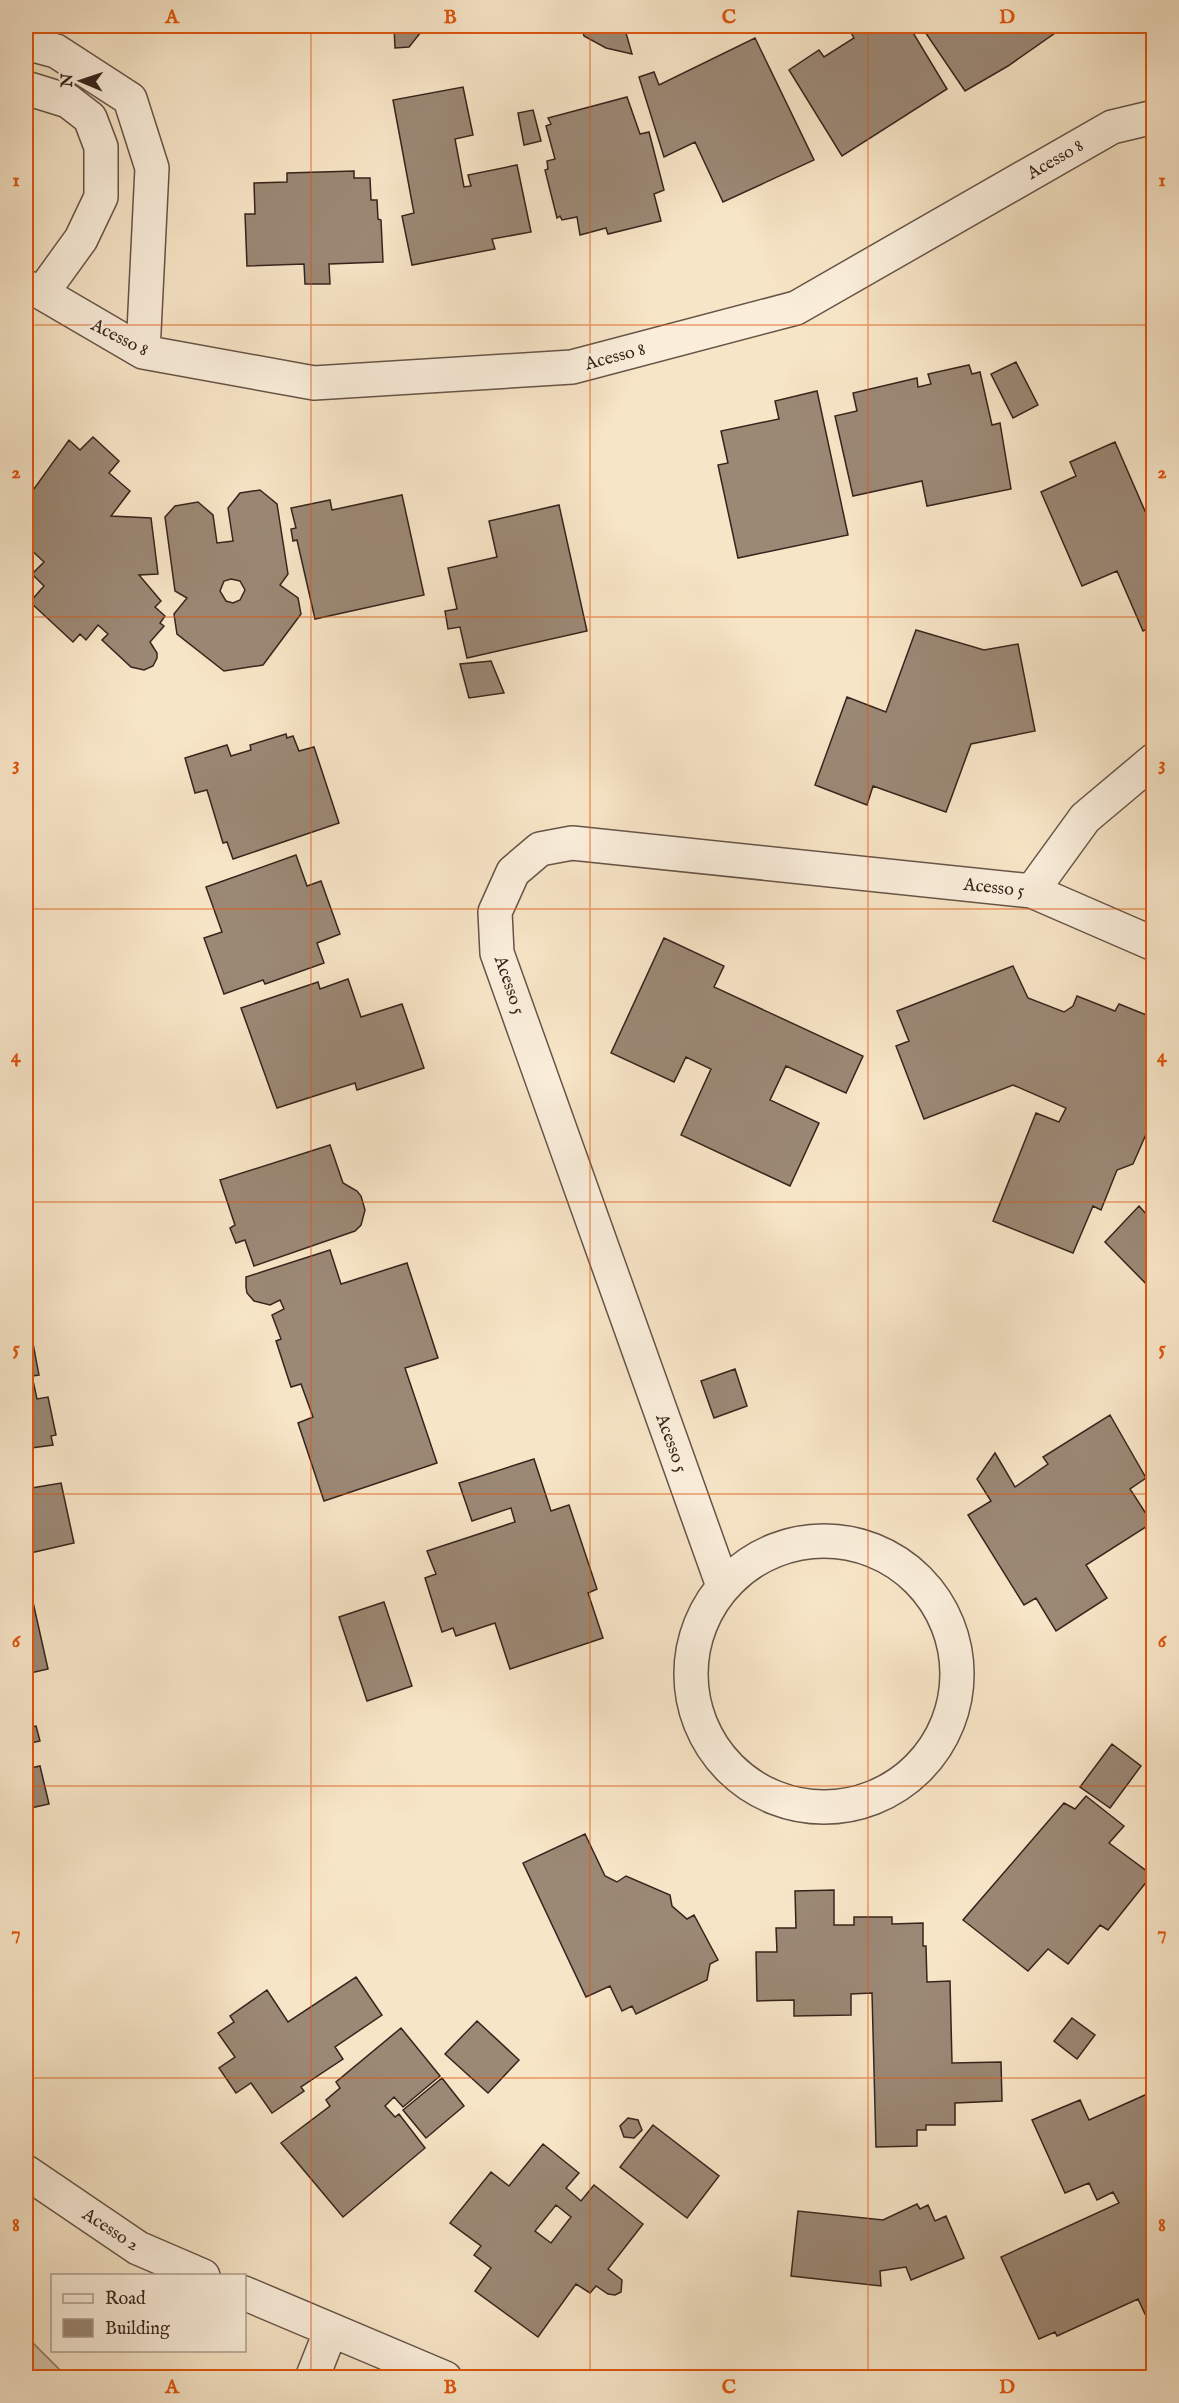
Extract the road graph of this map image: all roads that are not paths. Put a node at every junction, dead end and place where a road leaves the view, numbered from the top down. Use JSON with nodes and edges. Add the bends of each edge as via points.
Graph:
{"nodes":[{"id":1,"x":26,"y":43,"type":"edge"},
{"id":2,"x":26,"y":88,"type":"edge"},
{"id":3,"x":1154,"y":117,"type":"edge"},
{"id":4,"x":34,"y":290,"type":"edge"},
{"id":5,"x":143,"y":352,"type":"junction"},
{"id":6,"x":1154,"y":760,"type":"edge"},
{"id":7,"x":1032,"y":891,"type":"junction"},
{"id":8,"x":1154,"y":944,"type":"edge"},
{"id":9,"x":723,"y":1586,"type":"junction"},
{"id":10,"x":26,"y":2172,"type":"edge"},
{"id":11,"x":198,"y":2274,"type":"edge"},
{"id":12,"x":246,"y":2294,"type":"edge"},
{"id":13,"x":331,"y":2330,"type":"junction"},
{"id":14,"x":312,"y":2378,"type":"edge"},
{"id":15,"x":445,"y":2378,"type":"edge"}],
"edges":[{"from":1,"to":5,"type":"street","via":[[56,51],[130,99],[152,168]]},
{"from":2,"to":4,"type":"street","via":[[68,101],[90,118],[101,147],[101,197],[81,239]]},
{"from":3,"to":5,"type":"street","name":"Acesso 8","via":[[1112,127],[796,308],[572,368],[314,383]]},
{"from":4,"to":5,"type":"street","name":"Acesso 8"},
{"from":6,"to":7,"type":"street","via":[[1085,818]]},
{"from":7,"to":8,"type":"street","name":"Acesso 5"},
{"from":7,"to":9,"type":"street","name":"Acesso 5","via":[[572,843],[540,849],[513,872],[495,912],[498,953]]},
{"from":9,"to":9,"type":"street","via":[[701,1621],[692,1662],[694,1703],[709,1742],[736,1774],[770,1796],[810,1807],[851,1805],[890,1791],[926,1761],[950,1721],[958,1675],[951,1629],[928,1588],[892,1558],[850,1542],[803,1541],[759,1557]]},
{"from":10,"to":11,"type":"street","name":"Acesso 2","via":[[138,2248]]},
{"from":12,"to":13,"type":"street"},
{"from":13,"to":14,"type":"street"},
{"from":13,"to":15,"type":"street"}]}
